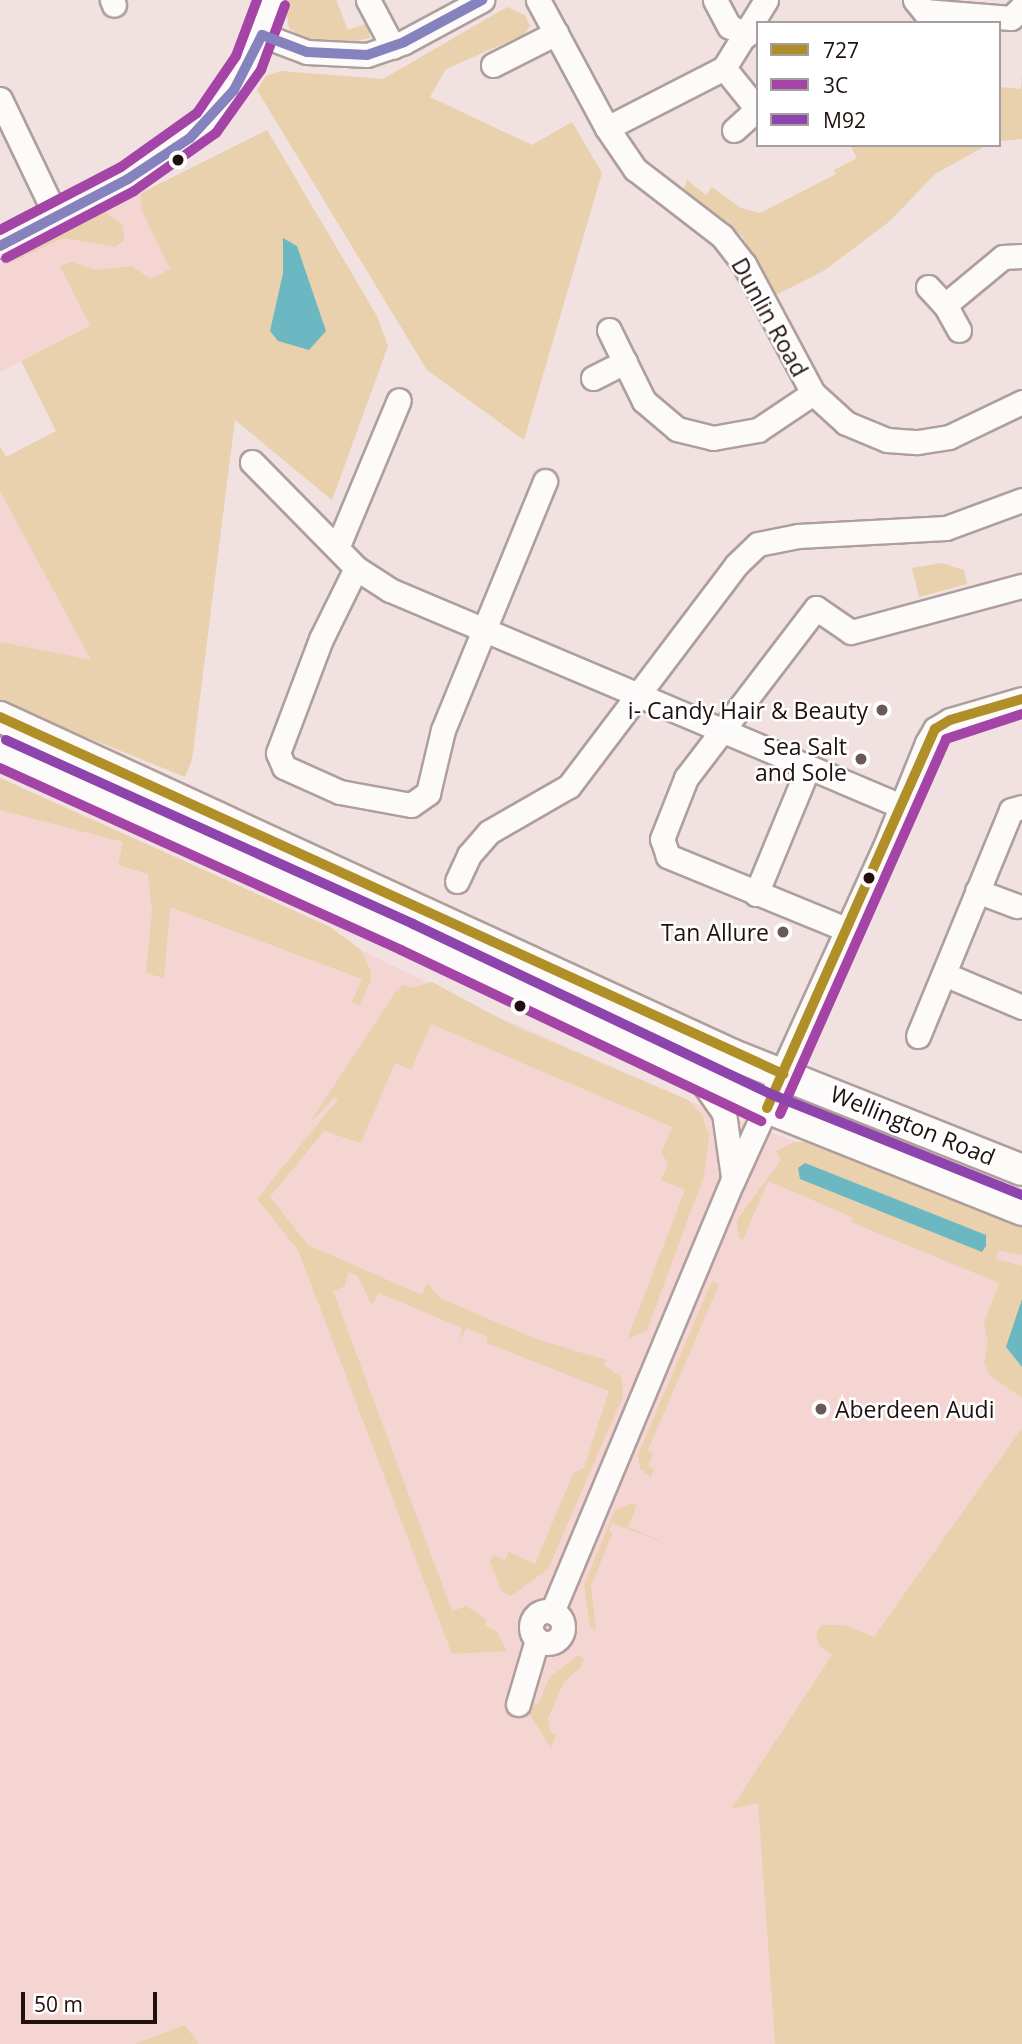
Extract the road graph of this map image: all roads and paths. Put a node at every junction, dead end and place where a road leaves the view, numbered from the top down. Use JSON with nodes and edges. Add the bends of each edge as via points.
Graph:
{"nodes":[{"id":1,"x":272,"y":0,"type":"edge"},
{"id":2,"x":368,"y":0,"type":"edge"},
{"id":3,"x":482,"y":0,"type":"edge"},
{"id":4,"x":538,"y":0,"type":"edge"},
{"id":5,"x":715,"y":0,"type":"edge"},
{"id":6,"x":766,"y":0,"type":"edge"},
{"id":7,"x":915,"y":0,"type":"edge"},
{"id":8,"x":1022,"y":7,"type":"edge"},
{"id":9,"x":556,"y":33,"type":"junction"},
{"id":10,"x":262,"y":35,"type":"junction"},
{"id":11,"x":747,"y":35,"type":"junction"},
{"id":12,"x":393,"y":47,"type":"junction"},
{"id":13,"x":494,"y":65,"type":"dead end"},
{"id":14,"x":724,"y":68,"type":"junction"},
{"id":15,"x":0,"y":99,"type":"edge"},
{"id":16,"x":756,"y":109,"type":"edge"},
{"id":17,"x":756,"y":111,"type":"edge"},
{"id":18,"x":607,"y":128,"type":"junction"},
{"id":19,"x":734,"y":130,"type":"dead end"},
{"id":20,"x":56,"y":216,"type":"junction"},
{"id":21,"x":0,"y":246,"type":"edge"},
{"id":22,"x":1022,"y":256,"type":"edge"},
{"id":23,"x":928,"y":287,"type":"dead end"},
{"id":24,"x":945,"y":305,"type":"junction"},
{"id":25,"x":609,"y":330,"type":"dead end"},
{"id":26,"x":959,"y":330,"type":"dead end"},
{"id":27,"x":625,"y":362,"type":"junction"},
{"id":28,"x":593,"y":378,"type":"dead end"},
{"id":29,"x":813,"y":393,"type":"junction"},
{"id":30,"x":399,"y":400,"type":"dead end"},
{"id":31,"x":1022,"y":402,"type":"edge"},
{"id":32,"x":252,"y":462,"type":"dead end"},
{"id":33,"x":545,"y":481,"type":"dead end"},
{"id":34,"x":1022,"y":500,"type":"edge"},
{"id":35,"x":337,"y":548,"type":"junction"},
{"id":36,"x":356,"y":568,"type":"junction"},
{"id":37,"x":1022,"y":586,"type":"edge"},
{"id":38,"x":483,"y":631,"type":"junction"},
{"id":39,"x":636,"y":696,"type":"junction"},
{"id":40,"x":1022,"y":699,"type":"edge"},
{"id":41,"x":0,"y":717,"type":"edge"},
{"id":42,"x":719,"y":730,"type":"junction"},
{"id":43,"x":0,"y":753,"type":"edge"},
{"id":44,"x":807,"y":770,"type":"junction"},
{"id":45,"x":901,"y":806,"type":"junction"},
{"id":46,"x":1022,"y":807,"type":"edge"},
{"id":47,"x":457,"y":881,"type":"dead end"},
{"id":48,"x":977,"y":891,"type":"junction"},
{"id":49,"x":756,"y":894,"type":"junction"},
{"id":50,"x":1017,"y":906,"type":"dead end"},
{"id":51,"x":848,"y":930,"type":"junction"},
{"id":52,"x":944,"y":974,"type":"junction"},
{"id":53,"x":1022,"y":1007,"type":"edge"},
{"id":54,"x":918,"y":1036,"type":"dead end"},
{"id":55,"x":783,"y":1074,"type":"junction"},
{"id":56,"x":697,"y":1076,"type":"junction"},
{"id":57,"x":767,"y":1108,"type":"junction"},
{"id":58,"x":1022,"y":1170,"type":"edge"},
{"id":59,"x":733,"y":1180,"type":"junction"},
{"id":60,"x":1022,"y":1210,"type":"edge"},
{"id":61,"x":518,"y":1703,"type":"dead end"}],
"edges":[{"from":1,"to":10,"type":"street"},
{"from":2,"to":12,"type":"street"},
{"from":3,"to":12,"type":"street"},
{"from":4,"to":9,"type":"street","name":"Dunlin Road"},
{"from":5,"to":11,"type":"street","via":[[729,26]]},
{"from":6,"to":11,"type":"street"},
{"from":7,"to":8,"type":"street","via":[[924,10],[1011,18]]},
{"from":9,"to":13,"type":"street"},
{"from":9,"to":18,"type":"street","name":"Dunlin Road"},
{"from":10,"to":12,"type":"street","via":[[328,56],[367,55]]},
{"from":10,"to":20,"type":"street","via":[[234,90],[207,123],[128,179]]},
{"from":11,"to":14,"type":"street"},
{"from":14,"to":16,"type":"street"},
{"from":14,"to":18,"type":"street"},
{"from":15,"to":20,"type":"street"},
{"from":17,"to":19,"type":"street"},
{"from":18,"to":29,"type":"street","name":"Dunlin Road","via":[[635,169],[722,236],[744,264]]},
{"from":20,"to":21,"type":"street"},
{"from":22,"to":24,"type":"street","via":[[1003,257]]},
{"from":23,"to":24,"type":"street"},
{"from":24,"to":26,"type":"street"},
{"from":25,"to":27,"type":"street"},
{"from":27,"to":28,"type":"street"},
{"from":27,"to":29,"type":"street","via":[[644,401],[677,429],[713,438],[758,430]]},
{"from":29,"to":31,"type":"street","name":"Dunlin Road","via":[[846,424],[887,440],[918,442],[949,437]]},
{"from":30,"to":35,"type":"street"},
{"from":32,"to":35,"type":"street"},
{"from":33,"to":38,"type":"street"},
{"from":34,"to":39,"type":"street","via":[[946,528],[798,536],[758,544]]},
{"from":35,"to":36,"type":"street"},
{"from":36,"to":38,"type":"street","via":[[390,590]]},
{"from":36,"to":38,"type":"street","via":[[282,735],[278,753],[284,768],[295,774],[360,798],[411,805],[420,801],[428,793],[443,730]]},
{"from":37,"to":42,"type":"street","via":[[850,632],[816,608]]},
{"from":38,"to":39,"type":"street"},
{"from":39,"to":42,"type":"street"},
{"from":39,"to":47,"type":"street","via":[[569,786],[489,832],[469,855]]},
{"from":40,"to":45,"type":"street","via":[[950,720],[935,729]]},
{"from":41,"to":55,"type":"main road","name":"Wellington Road"},
{"from":42,"to":44,"type":"street"},
{"from":42,"to":49,"type":"street","via":[[686,778],[662,849]]},
{"from":43,"to":56,"type":"main road","name":"Wellington Road","via":[[407,937]]},
{"from":44,"to":45,"type":"street"},
{"from":44,"to":49,"type":"street"},
{"from":45,"to":51,"type":"street"},
{"from":46,"to":48,"type":"street","via":[[1011,810]]},
{"from":48,"to":50,"type":"street"},
{"from":48,"to":52,"type":"street"},
{"from":49,"to":51,"type":"street"},
{"from":51,"to":55,"type":"street"},
{"from":52,"to":53,"type":"street"},
{"from":52,"to":54,"type":"street"},
{"from":55,"to":57,"type":"street"},
{"from":55,"to":58,"type":"main road","name":"Wellington Road"},
{"from":56,"to":57,"type":"main road","name":"Wellington Road"},
{"from":56,"to":59,"type":"street","via":[[718,1098],[724,1113]]},
{"from":57,"to":59,"type":"street"},
{"from":57,"to":60,"type":"main road","name":"Wellington Road"},
{"from":59,"to":61,"type":"street","via":[[552,1612],[562,1621],[562,1634],[551,1643],[537,1640]]}]}
